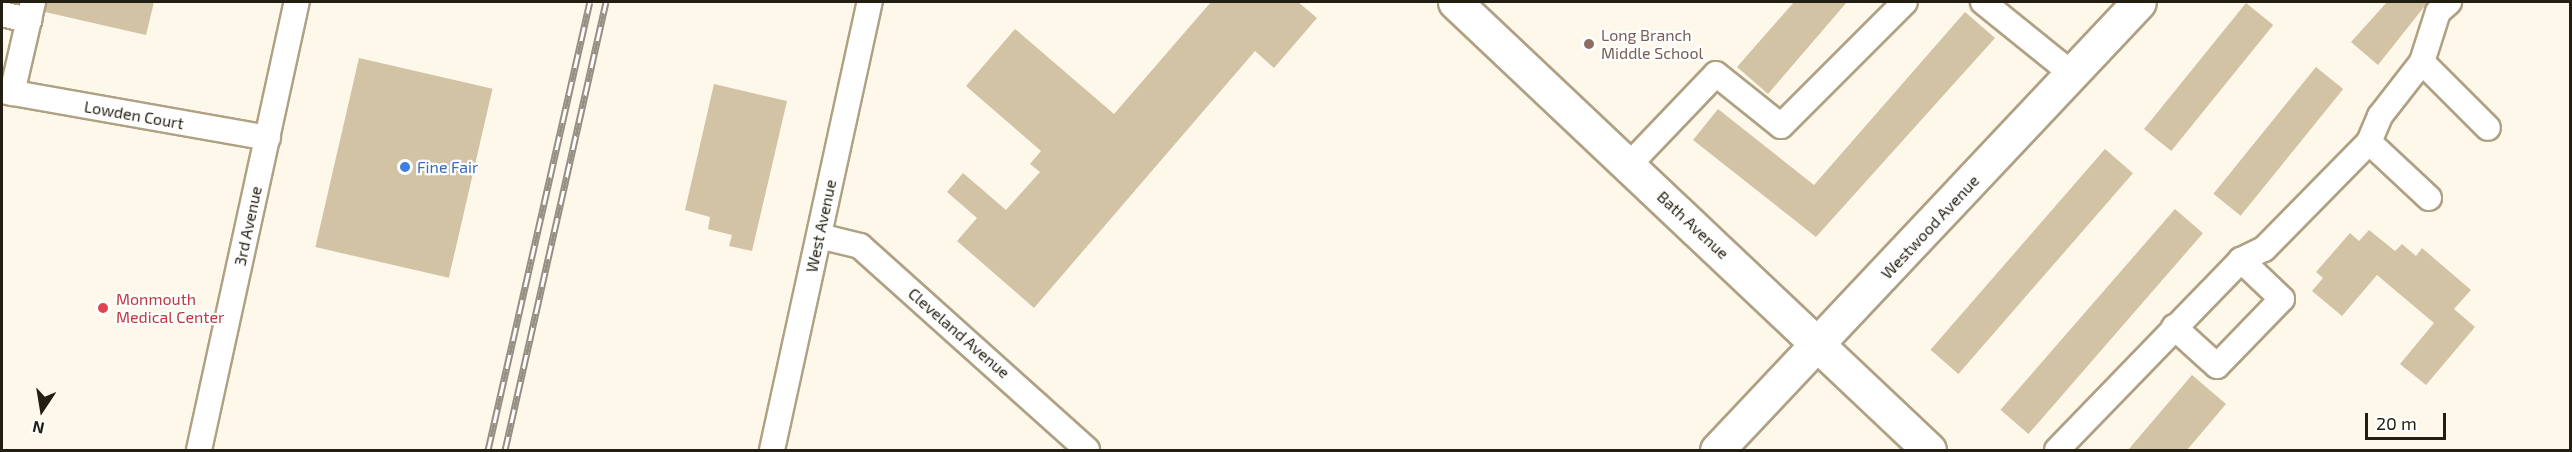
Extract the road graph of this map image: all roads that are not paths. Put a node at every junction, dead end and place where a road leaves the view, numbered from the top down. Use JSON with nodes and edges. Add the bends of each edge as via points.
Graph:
{"nodes":[{"id":1,"x":297,"y":2,"type":"edge"},
{"id":2,"x":870,"y":2,"type":"edge"},
{"id":3,"x":1455,"y":2,"type":"edge"},
{"id":4,"x":1905,"y":2,"type":"edge"},
{"id":5,"x":1983,"y":2,"type":"edge"},
{"id":6,"x":2139,"y":2,"type":"edge"},
{"id":7,"x":2449,"y":2,"type":"edge"},
{"id":8,"x":31,"y":11,"type":"edge"},
{"id":9,"x":2,"y":14,"type":"edge"},
{"id":10,"x":2422,"y":62,"type":"junction"},
{"id":11,"x":2071,"y":73,"type":"junction"},
{"id":12,"x":7,"y":92,"type":"edge"},
{"id":13,"x":2488,"y":128,"type":"dead end"},
{"id":14,"x":268,"y":138,"type":"junction"},
{"id":15,"x":2370,"y":142,"type":"junction"},
{"id":16,"x":1628,"y":166,"type":"junction"},
{"id":17,"x":2429,"y":198,"type":"dead end"},
{"id":18,"x":819,"y":236,"type":"junction"},
{"id":19,"x":2241,"y":261,"type":"junction"},
{"id":20,"x":2174,"y":327,"type":"junction"},
{"id":21,"x":1820,"y":344,"type":"junction"},
{"id":22,"x":200,"y":450,"type":"edge"},
{"id":23,"x":772,"y":450,"type":"edge"},
{"id":24,"x":1088,"y":450,"type":"edge"},
{"id":25,"x":1718,"y":450,"type":"edge"},
{"id":26,"x":1929,"y":450,"type":"edge"},
{"id":27,"x":2057,"y":450,"type":"edge"}],
"edges":[{"from":1,"to":14,"type":"street","name":"3rd Avenue"},
{"from":2,"to":18,"type":"street","name":"West Avenue"},
{"from":3,"to":16,"type":"street","name":"Bath Avenue"},
{"from":4,"to":16,"type":"street","via":[[1781,126],[1716,74]]},
{"from":5,"to":11,"type":"street"},
{"from":6,"to":11,"type":"street","name":"Westwood Avenue"},
{"from":7,"to":10,"type":"street","via":[[2438,12]]},
{"from":8,"to":9,"type":"street"},
{"from":8,"to":12,"type":"street"},
{"from":10,"to":13,"type":"street"},
{"from":10,"to":15,"type":"street","via":[[2380,116]]},
{"from":11,"to":21,"type":"street","name":"Westwood Avenue"},
{"from":12,"to":14,"type":"street","name":"Lowden Court"},
{"from":14,"to":22,"type":"street","name":"3rd Avenue"},
{"from":15,"to":17,"type":"street"},
{"from":15,"to":19,"type":"street","via":[[2264,249]]},
{"from":16,"to":21,"type":"street","name":"Bath Avenue"},
{"from":18,"to":23,"type":"street","name":"West Avenue"},
{"from":18,"to":24,"type":"street","name":"Cleveland Avenue","via":[[860,246]]},
{"from":19,"to":20,"type":"street"},
{"from":19,"to":20,"type":"street","via":[[2282,299],[2217,366]]},
{"from":20,"to":27,"type":"street"},
{"from":21,"to":25,"type":"street","name":"Westwood Avenue"},
{"from":21,"to":26,"type":"street","name":"Bath Avenue"}]}
